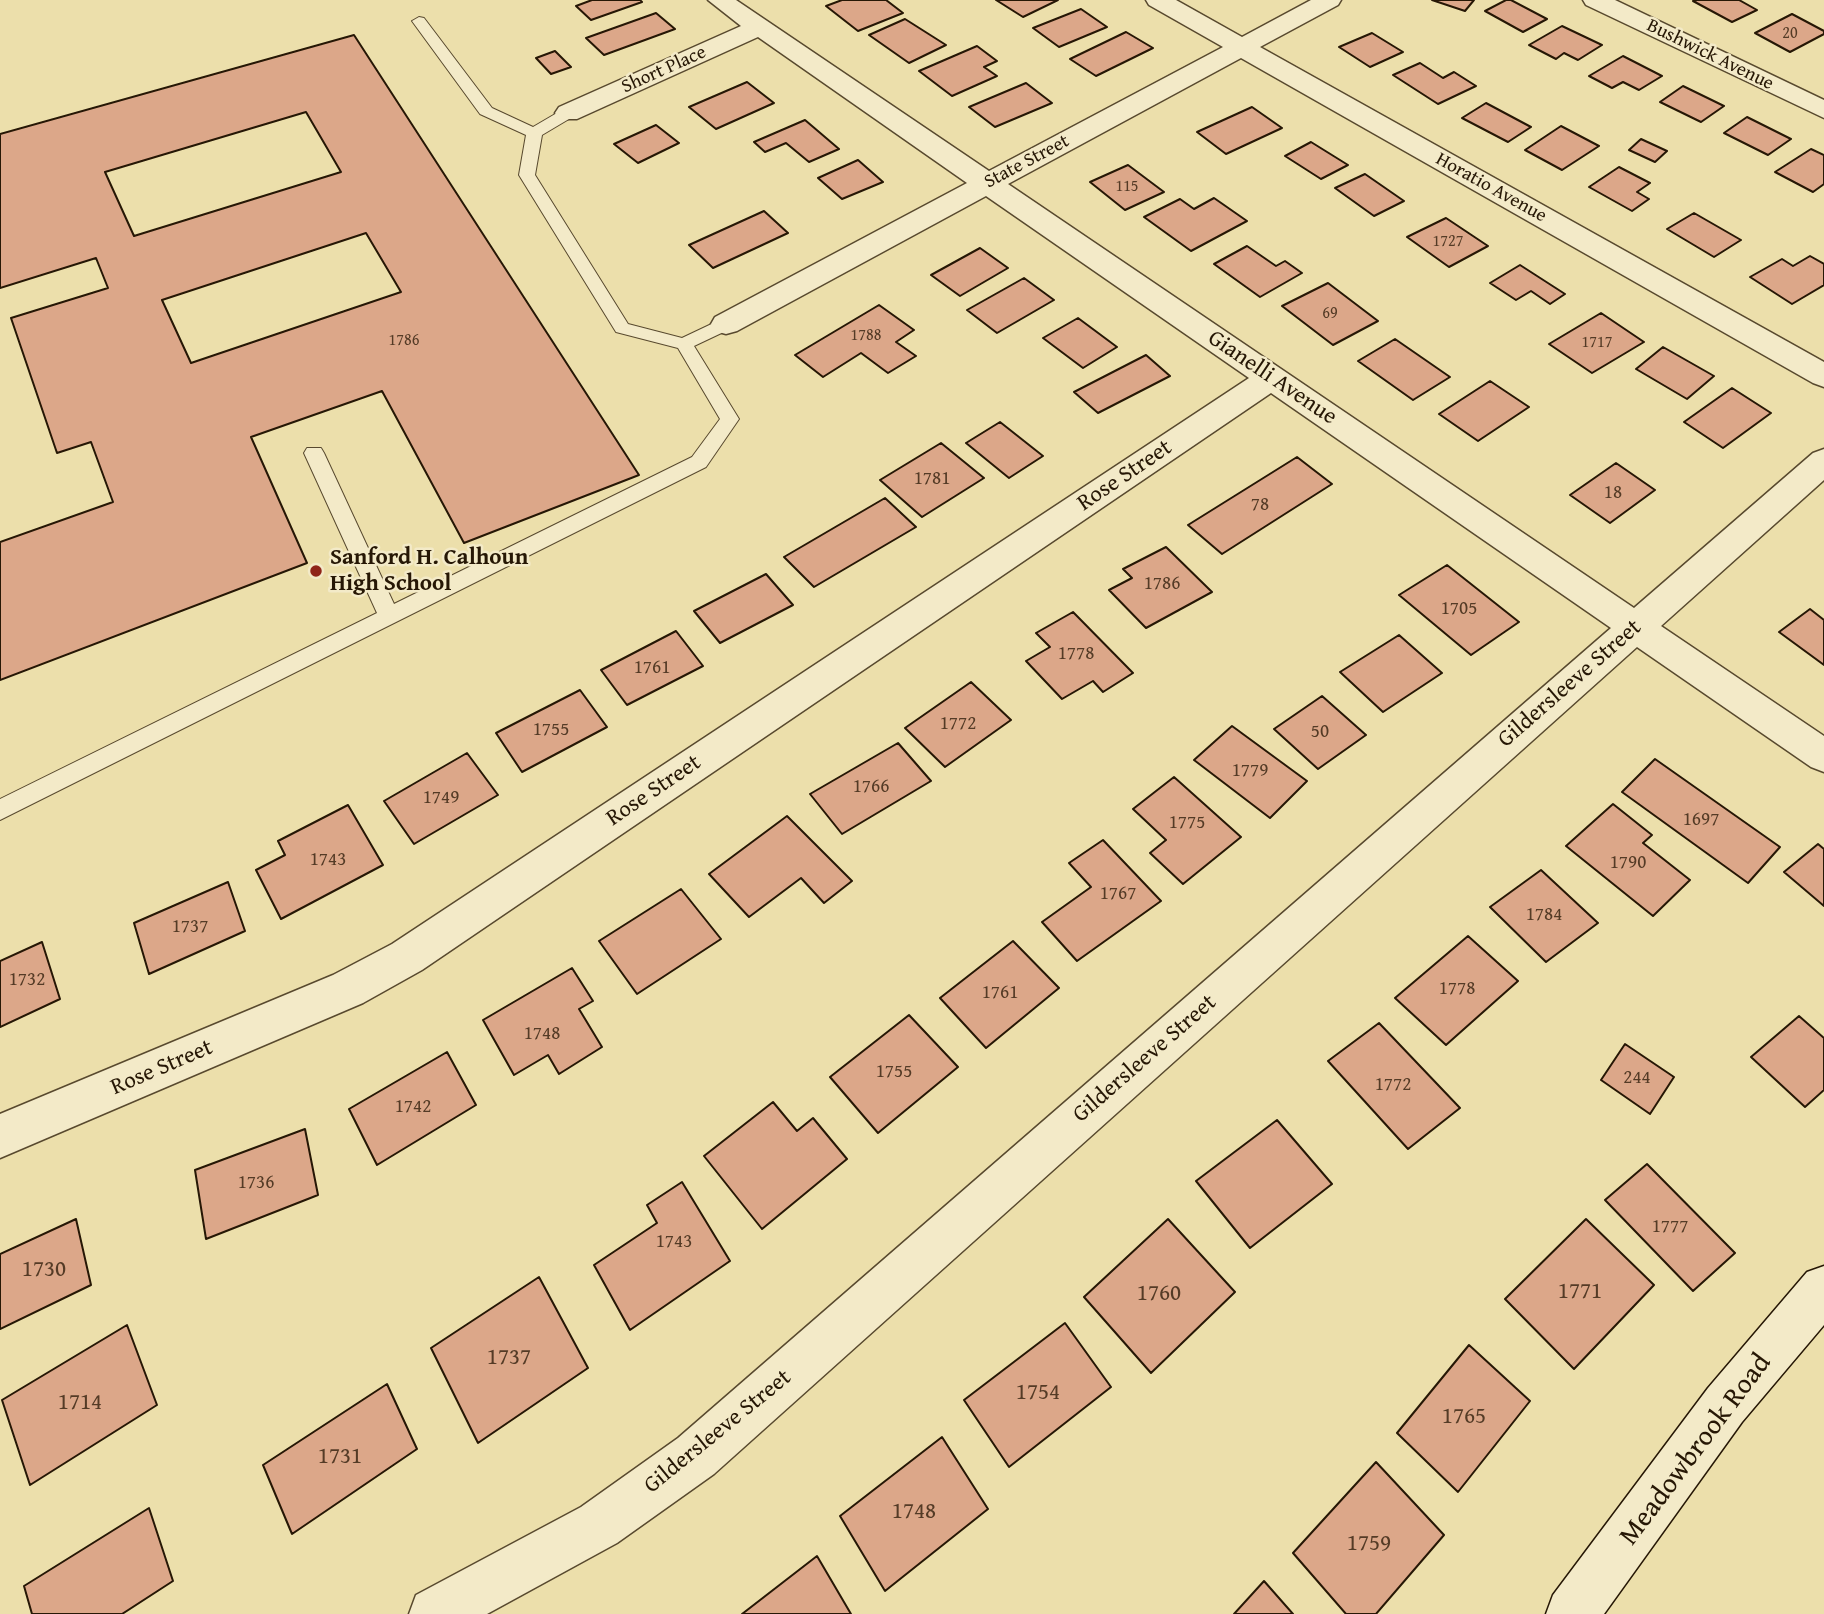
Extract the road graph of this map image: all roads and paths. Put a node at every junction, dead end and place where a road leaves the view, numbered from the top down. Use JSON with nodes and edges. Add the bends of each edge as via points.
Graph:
{"nodes":[{"id":1,"x":720,"y":0,"type":"edge"},
{"id":2,"x":1158,"y":0,"type":"edge"},
{"id":3,"x":1329,"y":0,"type":"edge"},
{"id":4,"x":1595,"y":0,"type":"edge"},
{"id":5,"x":419,"y":21,"type":"dead end"},
{"id":6,"x":760,"y":27,"type":"junction"},
{"id":7,"x":1241,"y":47,"type":"junction"},
{"id":8,"x":1824,"y":110,"type":"edge"},
{"id":9,"x":568,"y":113,"type":"joint"},
{"id":10,"x":534,"y":133,"type":"junction"},
{"id":11,"x":988,"y":183,"type":"junction"},
{"id":12,"x":726,"y":324,"type":"joint"},
{"id":13,"x":684,"y":344,"type":"junction"},
{"id":14,"x":1824,"y":376,"type":"edge"},
{"id":15,"x":1271,"y":378,"type":"junction"},
{"id":16,"x":314,"y":453,"type":"dead end"},
{"id":17,"x":1824,"y":461,"type":"edge"},
{"id":18,"x":389,"y":616,"type":"junction"},
{"id":19,"x":1635,"y":626,"type":"junction"},
{"id":20,"x":1824,"y":756,"type":"edge"},
{"id":21,"x":0,"y":810,"type":"edge"},
{"id":22,"x":0,"y":1136,"type":"edge"},
{"id":23,"x":1824,"y":1289,"type":"edge"},
{"id":24,"x":435,"y":1614,"type":"edge"},
{"id":25,"x":1572,"y":1614,"type":"edge"}],
"edges":[{"from":1,"to":6,"type":"street","name":"Gianelli Avenue"},
{"from":2,"to":7,"type":"street","name":"Horatio Avenue"},
{"from":3,"to":7,"type":"street","name":"State Street"},
{"from":4,"to":8,"type":"street","name":"Bushwick Avenue"},
{"from":5,"to":10,"type":"lane","via":[[486,111]]},
{"from":6,"to":9,"type":"street","name":"Short Place"},
{"from":6,"to":11,"type":"street","name":"Gianelli Avenue"},
{"from":7,"to":11,"type":"street","name":"State Street"},
{"from":7,"to":14,"type":"street","name":"Horatio Avenue"},
{"from":9,"to":10,"type":"lane"},
{"from":10,"to":13,"type":"lane","via":[[527,176],[622,328]]},
{"from":11,"to":12,"type":"street","name":"State Street"},
{"from":11,"to":15,"type":"street","name":"Gianelli Avenue"},
{"from":12,"to":13,"type":"lane"},
{"from":13,"to":18,"type":"lane","via":[[730,419],[699,462]]},
{"from":15,"to":19,"type":"street","name":"Gianelli Avenue"},
{"from":15,"to":22,"type":"street","name":"Rose Street","via":[[407,957],[348,989]]},
{"from":16,"to":18,"type":"lane"},
{"from":17,"to":19,"type":"street","name":"Gildersleeve Street"},
{"from":18,"to":21,"type":"lane"},
{"from":19,"to":20,"type":"street","name":"Gianelli Avenue"},
{"from":19,"to":24,"type":"street","name":"Gildersleeve Street","via":[[696,1456],[599,1525]]},
{"from":23,"to":25,"type":"street","name":"Meadowbrook Road","via":[[1725,1405]]}]}
